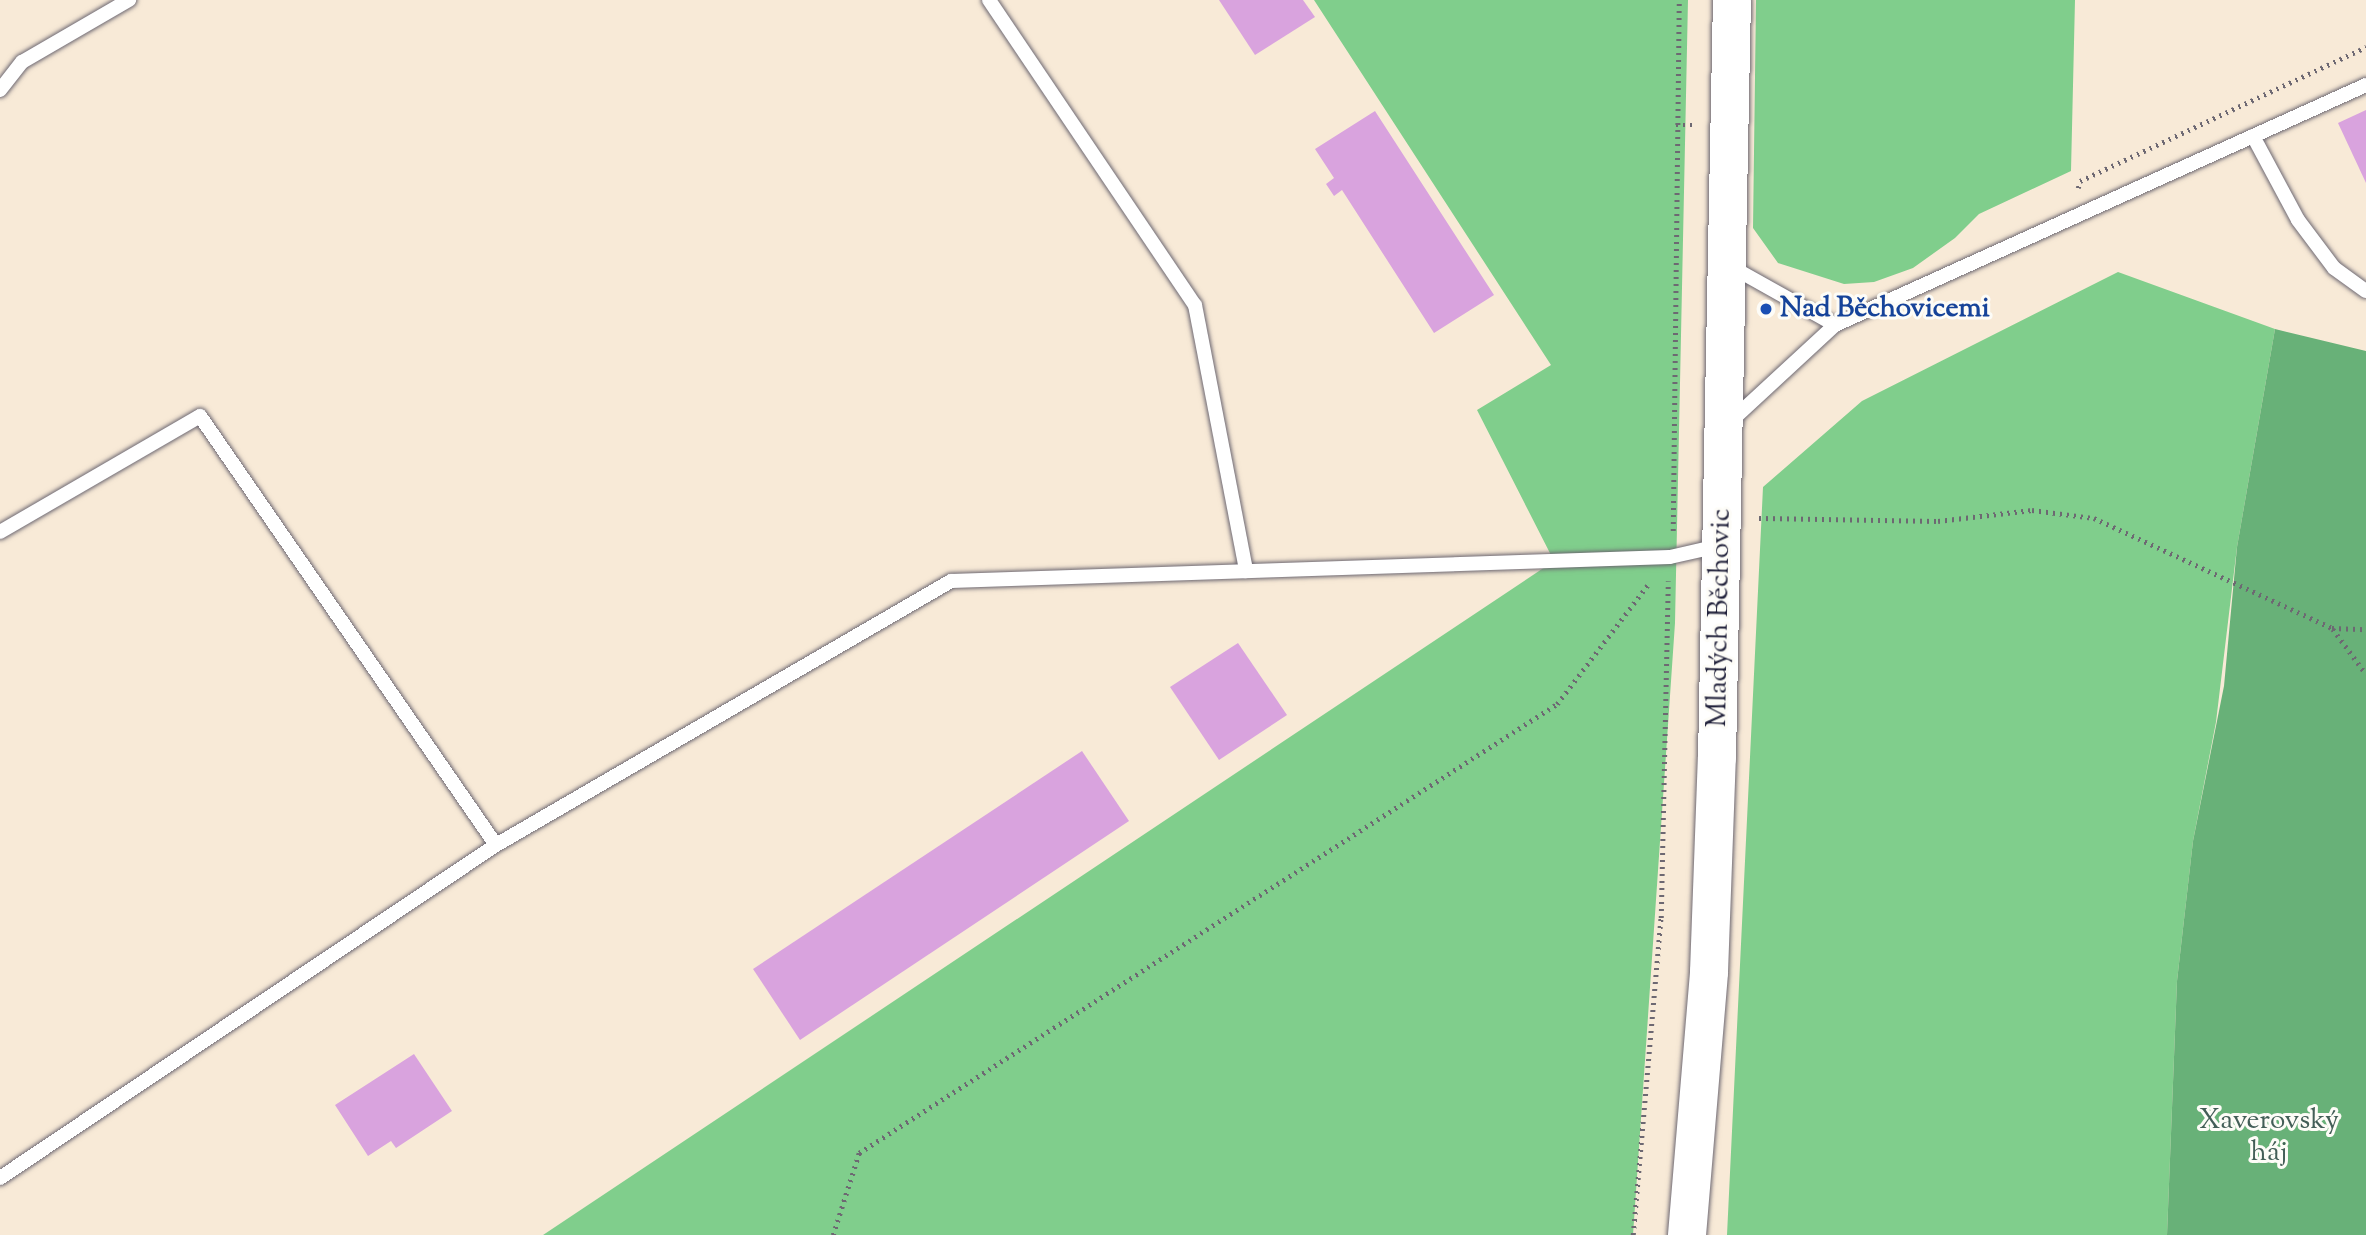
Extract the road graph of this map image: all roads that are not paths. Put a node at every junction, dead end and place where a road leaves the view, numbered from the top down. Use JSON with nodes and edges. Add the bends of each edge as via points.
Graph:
{"nodes":[{"id":1,"x":129,"y":0,"type":"edge"},
{"id":2,"x":989,"y":0,"type":"edge"},
{"id":3,"x":1732,"y":0,"type":"edge"},
{"id":4,"x":2366,"y":85,"type":"edge"},
{"id":5,"x":0,"y":90,"type":"edge"},
{"id":6,"x":2253,"y":136,"type":"junction"},
{"id":7,"x":1729,"y":265,"type":"junction"},
{"id":8,"x":2366,"y":291,"type":"edge"},
{"id":9,"x":1835,"y":325,"type":"junction"},
{"id":10,"x":1727,"y":425,"type":"junction"},
{"id":11,"x":0,"y":532,"type":"edge"},
{"id":12,"x":1720,"y":546,"type":"junction"},
{"id":13,"x":1246,"y":571,"type":"junction"},
{"id":14,"x":496,"y":845,"type":"junction"},
{"id":15,"x":0,"y":1178,"type":"edge"},
{"id":16,"x":1687,"y":1235,"type":"edge"}],
"edges":[{"from":1,"to":5,"type":"lane","via":[[22,62]]},
{"from":2,"to":13,"type":"lane","via":[[1195,305]]},
{"from":3,"to":7,"type":"street","name":"Mladých Běchovic"},
{"from":4,"to":6,"type":"lane"},
{"from":6,"to":8,"type":"lane","via":[[2298,220],[2334,268]]},
{"from":6,"to":9,"type":"lane"},
{"from":7,"to":9,"type":"lane"},
{"from":7,"to":10,"type":"street","name":"Mladých Běchovic"},
{"from":9,"to":10,"type":"lane"},
{"from":10,"to":12,"type":"street","name":"Mladých Běchovic"},
{"from":11,"to":14,"type":"lane","via":[[200,416]]},
{"from":12,"to":13,"type":"lane","via":[[1670,557]]},
{"from":12,"to":16,"type":"street","name":"Mladých Běchovic","via":[[1709,972]]},
{"from":13,"to":14,"type":"lane","via":[[951,581]]},
{"from":14,"to":15,"type":"lane"}]}
